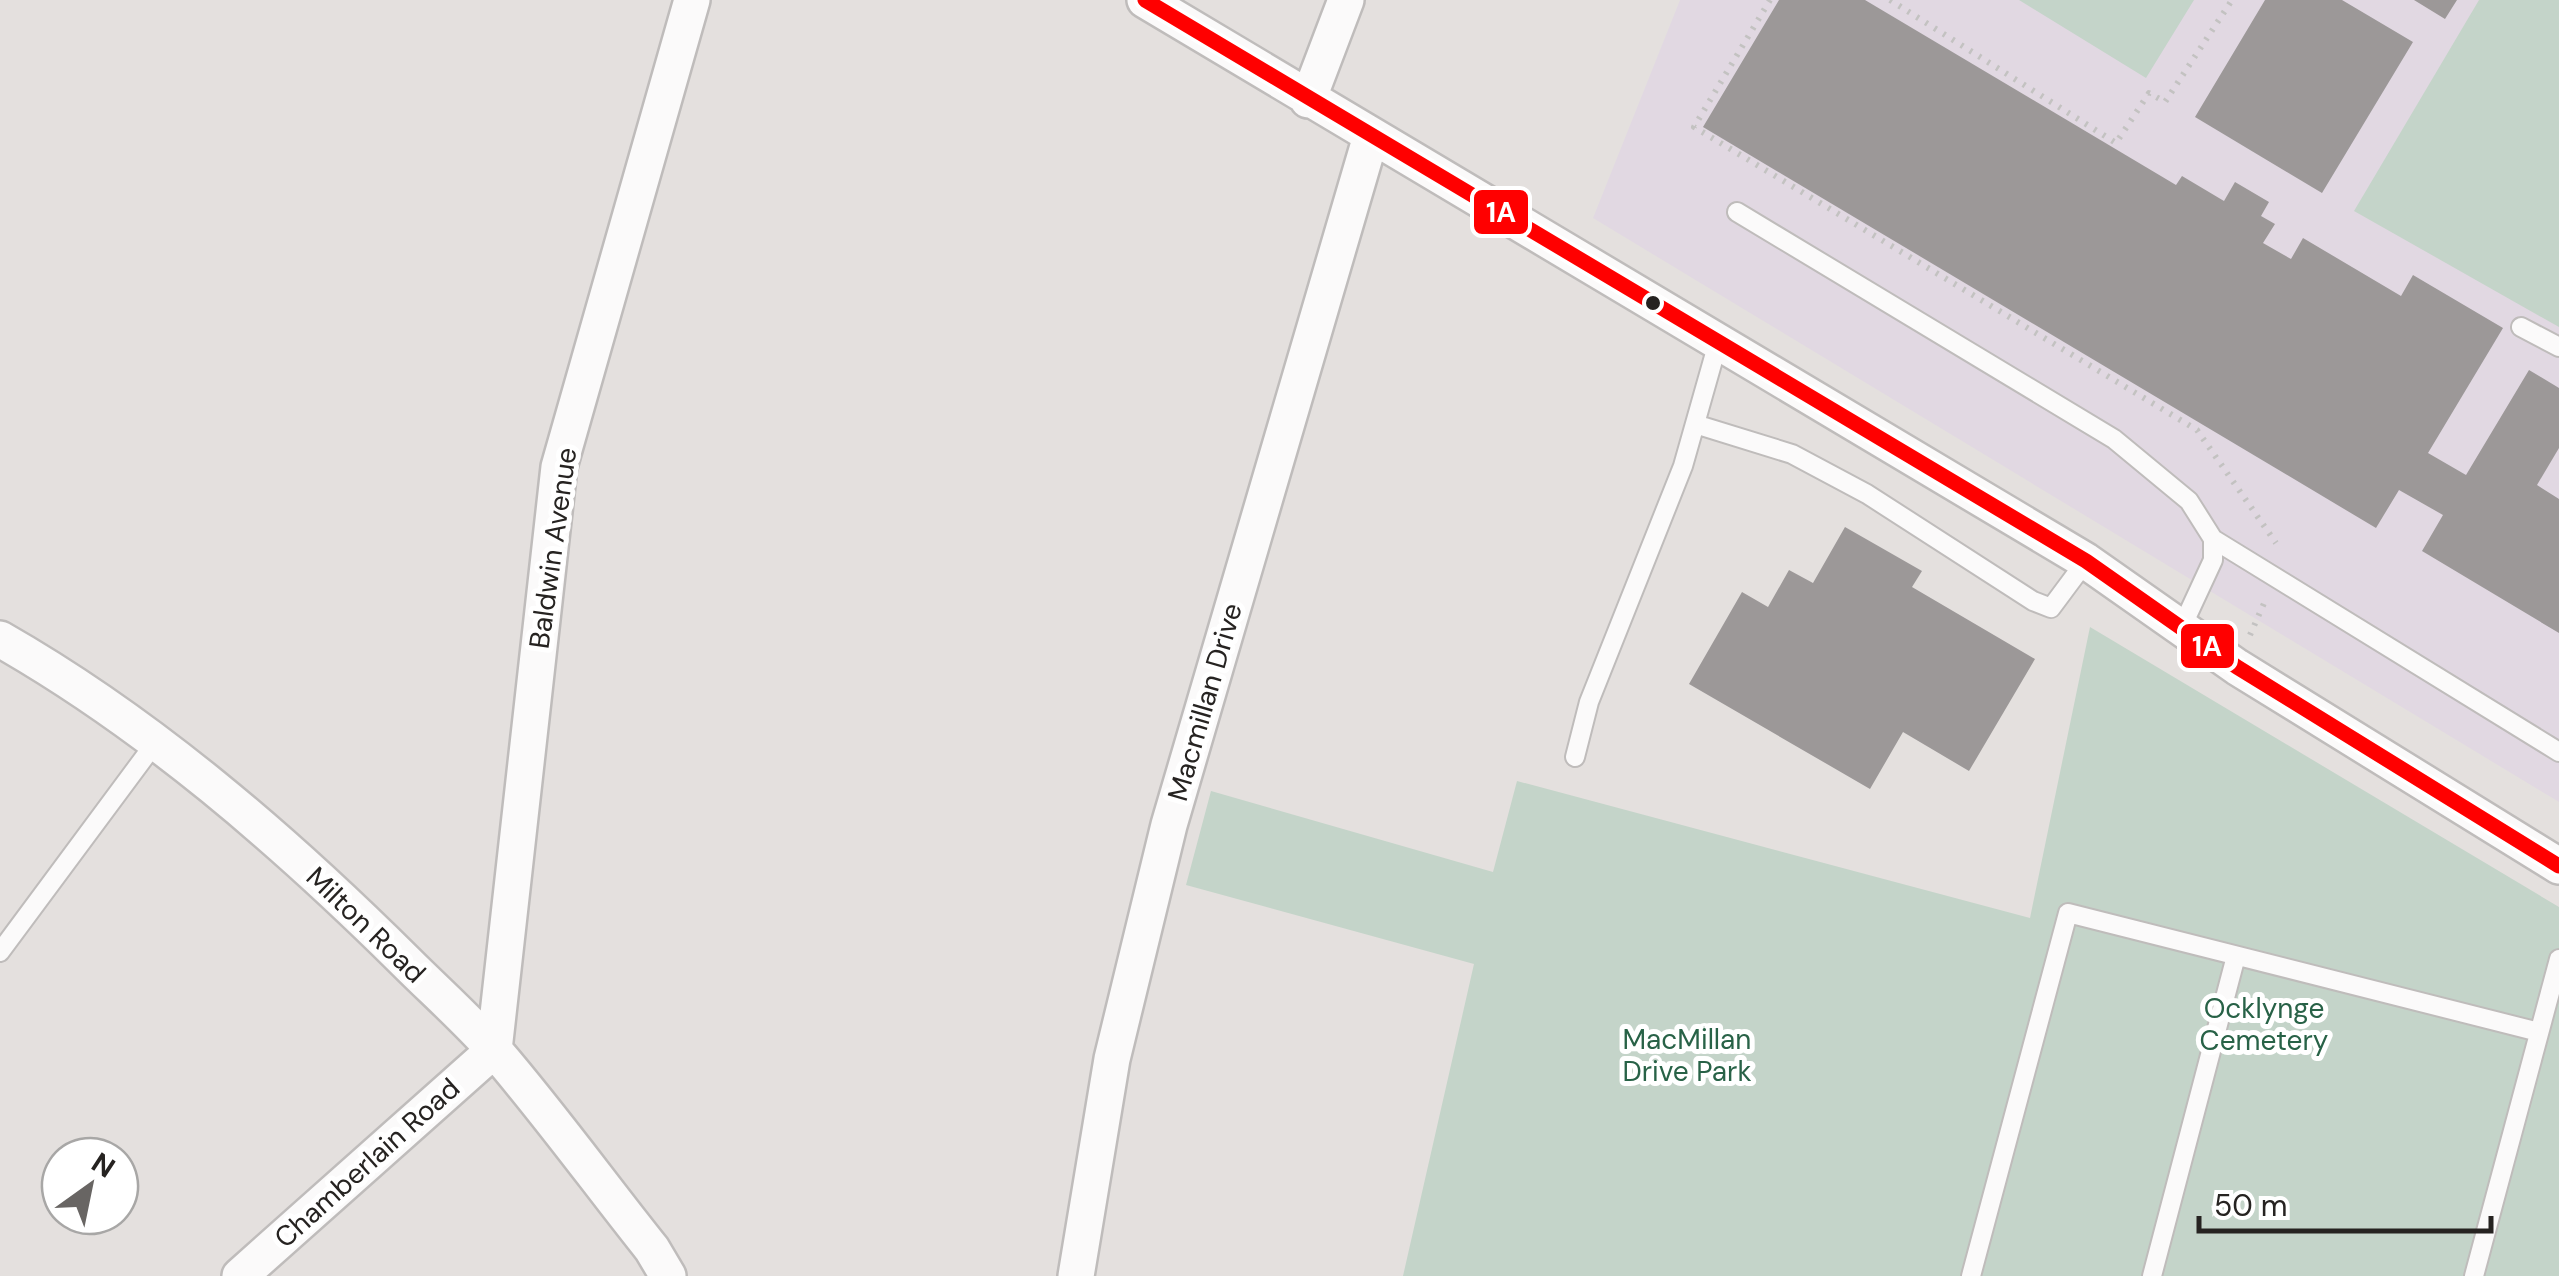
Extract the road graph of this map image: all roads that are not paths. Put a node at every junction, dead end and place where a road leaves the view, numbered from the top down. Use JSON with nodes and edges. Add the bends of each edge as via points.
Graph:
{"nodes":[{"id":1,"x":692,"y":0,"type":"edge"},
{"id":2,"x":1145,"y":0,"type":"edge"},
{"id":3,"x":1346,"y":0,"type":"edge"},
{"id":4,"x":1308,"y":100,"type":"junction"},
{"id":5,"x":1371,"y":136,"type":"junction"},
{"id":6,"x":1737,"y":212,"type":"dead end"},
{"id":7,"x":2521,"y":326,"type":"dead end"},
{"id":8,"x":1719,"y":339,"type":"junction"},
{"id":9,"x":2559,"y":347,"type":"edge"},
{"id":10,"x":1696,"y":424,"type":"junction"},
{"id":11,"x":2213,"y":539,"type":"junction"},
{"id":12,"x":2086,"y":560,"type":"junction"},
{"id":13,"x":2180,"y":629,"type":"junction"},
{"id":14,"x":0,"y":639,"type":"edge"},
{"id":15,"x":155,"y":743,"type":"junction"},
{"id":16,"x":2559,"y":752,"type":"edge"},
{"id":17,"x":1575,"y":756,"type":"dead end"},
{"id":18,"x":2559,"y":866,"type":"edge"},
{"id":19,"x":0,"y":952,"type":"edge"},
{"id":20,"x":2236,"y":956,"type":"junction"},
{"id":21,"x":2559,"y":959,"type":"edge"},
{"id":22,"x":2540,"y":1032,"type":"junction"},
{"id":23,"x":494,"y":1050,"type":"junction"},
{"id":24,"x":240,"y":1276,"type":"edge"},
{"id":25,"x":668,"y":1276,"type":"edge"},
{"id":26,"x":1076,"y":1276,"type":"edge"},
{"id":27,"x":1971,"y":1276,"type":"edge"},
{"id":28,"x":2152,"y":1276,"type":"edge"},
{"id":29,"x":2474,"y":1276,"type":"edge"}],
"edges":[{"from":1,"to":23,"type":"street","name":"Baldwin Avenue","via":[[559,468]]},
{"from":2,"to":4,"type":"street"},
{"from":3,"to":4,"type":"street"},
{"from":4,"to":5,"type":"street"},
{"from":5,"to":8,"type":"street"},
{"from":5,"to":26,"type":"street","name":"Macmillan Drive","via":[[1169,825],[1112,1058]]},
{"from":6,"to":11,"type":"lane","via":[[2114,439],[2189,501]]},
{"from":7,"to":9,"type":"lane"},
{"from":8,"to":10,"type":"lane"},
{"from":8,"to":12,"type":"street"},
{"from":10,"to":12,"type":"lane","via":[[1792,454],[2051,608]]},
{"from":10,"to":17,"type":"lane","via":[[1589,702]]},
{"from":11,"to":13,"type":"lane","via":[[2213,560]]},
{"from":11,"to":16,"type":"lane"},
{"from":12,"to":13,"type":"street"},
{"from":13,"to":18,"type":"street"},
{"from":14,"to":15,"type":"street","name":"Milton Road"},
{"from":15,"to":19,"type":"lane"},
{"from":15,"to":23,"type":"street","name":"Milton Road","via":[[358,914]]},
{"from":20,"to":22,"type":"lane"},
{"from":20,"to":27,"type":"lane","via":[[2068,913]]},
{"from":20,"to":28,"type":"lane"},
{"from":21,"to":22,"type":"lane"},
{"from":22,"to":29,"type":"lane"},
{"from":23,"to":24,"type":"street","name":"Chamberlain Road"},
{"from":23,"to":25,"type":"street","name":"Milton Road"}]}
